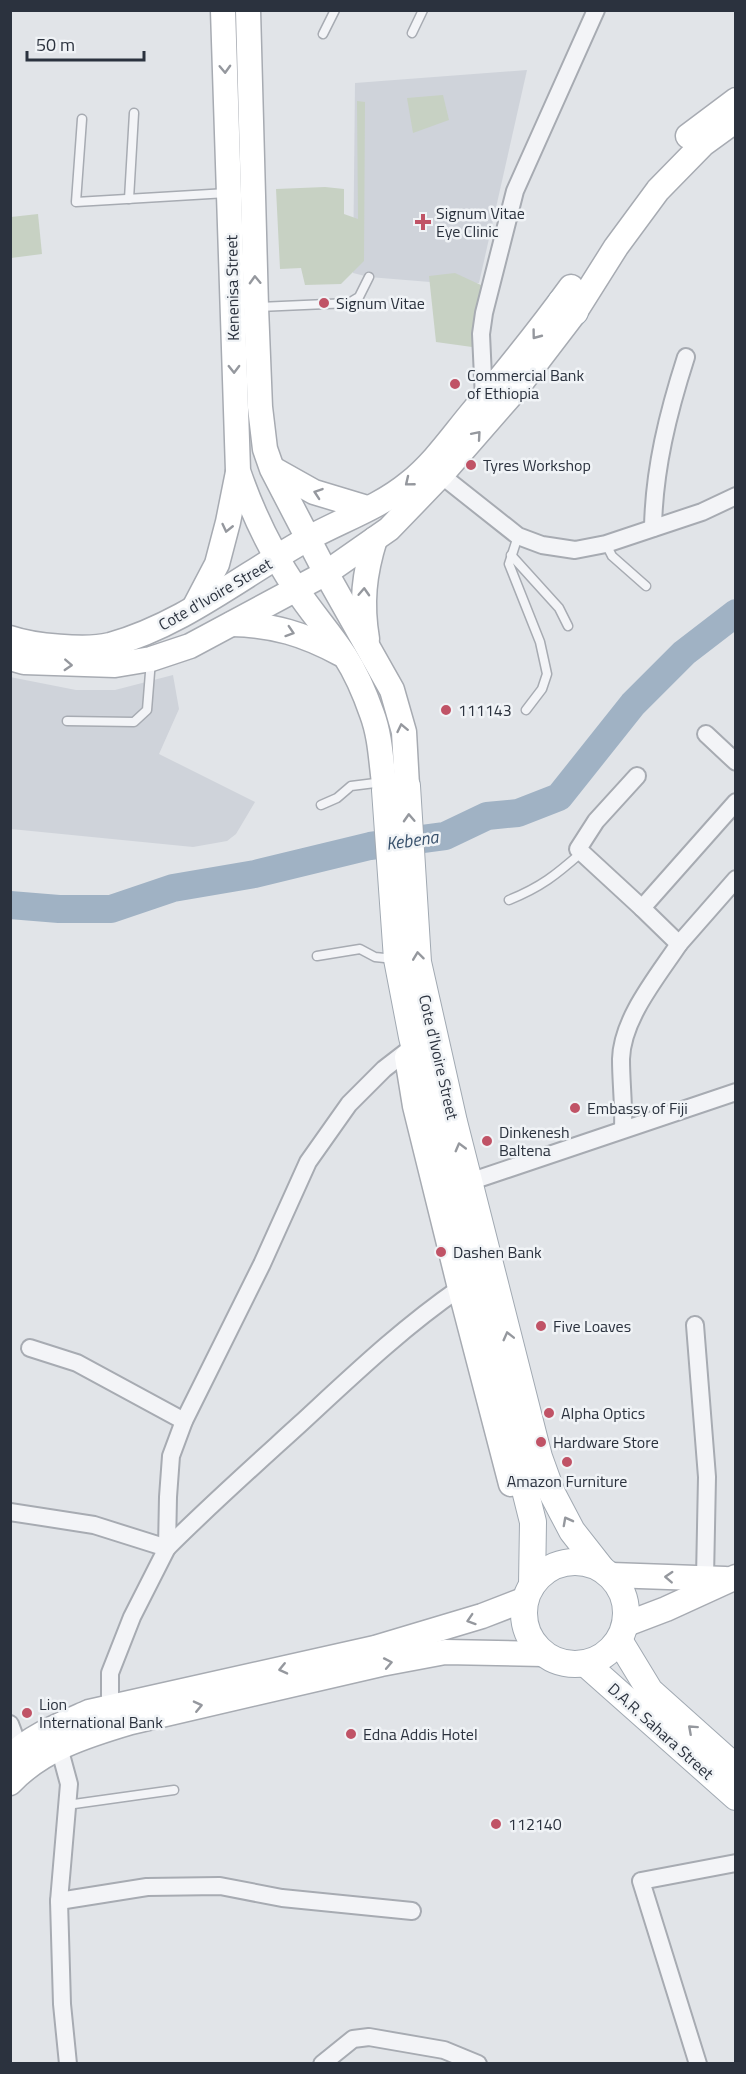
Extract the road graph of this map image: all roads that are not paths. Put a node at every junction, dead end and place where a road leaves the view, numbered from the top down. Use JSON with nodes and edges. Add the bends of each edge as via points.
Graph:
{"nodes":[{"id":1,"x":223,"y":10,"type":"edge"},
{"id":2,"x":248,"y":10,"type":"edge"},
{"id":3,"x":335,"y":10,"type":"edge"},
{"id":4,"x":423,"y":10,"type":"edge"},
{"id":5,"x":596,"y":10,"type":"edge"},
{"id":6,"x":412,"y":33,"type":"dead end"},
{"id":7,"x":323,"y":34,"type":"dead end"},
{"id":8,"x":735,"y":100,"type":"edge"},
{"id":9,"x":134,"y":113,"type":"dead end"},
{"id":10,"x":82,"y":119,"type":"dead end"},
{"id":11,"x":735,"y":120,"type":"edge"},
{"id":12,"x":230,"y":193,"type":"junction"},
{"id":13,"x":129,"y":199,"type":"junction"},
{"id":14,"x":369,"y":277,"type":"dead end"},
{"id":15,"x":256,"y":307,"type":"junction"},
{"id":16,"x":568,"y":307,"type":"junction"},
{"id":17,"x":686,"y":357,"type":"dead end"},
{"id":18,"x":484,"y":399,"type":"junction"},
{"id":19,"x":272,"y":469,"type":"junction"},
{"id":20,"x":238,"y":471,"type":"junction"},
{"id":21,"x":441,"y":475,"type":"junction"},
{"id":22,"x":735,"y":496,"type":"edge"},
{"id":23,"x":367,"y":508,"type":"junction"},
{"id":24,"x":653,"y":528,"type":"junction"},
{"id":25,"x":518,"y":536,"type":"junction"},
{"id":26,"x":309,"y":538,"type":"junction"},
{"id":27,"x":375,"y":539,"type":"junction"},
{"id":28,"x":606,"y":544,"type":"junction"},
{"id":29,"x":511,"y":555,"type":"junction"},
{"id":30,"x":277,"y":557,"type":"junction"},
{"id":31,"x":326,"y":573,"type":"junction"},
{"id":32,"x":646,"y":586,"type":"dead end"},
{"id":33,"x":296,"y":590,"type":"junction"},
{"id":34,"x":195,"y":606,"type":"junction"},
{"id":35,"x":232,"y":624,"type":"junction"},
{"id":36,"x":568,"y":626,"type":"dead end"},
{"id":37,"x":10,"y":638,"type":"edge"},
{"id":38,"x":368,"y":647,"type":"junction"},
{"id":39,"x":346,"y":656,"type":"junction"},
{"id":40,"x":10,"y":658,"type":"edge"},
{"id":41,"x":151,"y":659,"type":"junction"},
{"id":42,"x":526,"y":710,"type":"dead end"},
{"id":43,"x":68,"y":721,"type":"dead end"},
{"id":44,"x":706,"y":734,"type":"dead end"},
{"id":45,"x":735,"y":762,"type":"edge"},
{"id":46,"x":638,"y":776,"type":"dead end"},
{"id":47,"x":392,"y":786,"type":"junction"},
{"id":48,"x":735,"y":802,"type":"edge"},
{"id":49,"x":321,"y":805,"type":"dead end"},
{"id":50,"x":582,"y":852,"type":"junction"},
{"id":51,"x":735,"y":879,"type":"edge"},
{"id":52,"x":402,"y":893,"type":"junction"},
{"id":53,"x":509,"y":900,"type":"dead end"},
{"id":54,"x":642,"y":908,"type":"junction"},
{"id":55,"x":679,"y":944,"type":"junction"},
{"id":56,"x":317,"y":956,"type":"dead end"},
{"id":57,"x":397,"y":959,"type":"junction"},
{"id":58,"x":409,"y":1044,"type":"junction"},
{"id":59,"x":735,"y":1092,"type":"edge"},
{"id":60,"x":623,"y":1129,"type":"junction"},
{"id":61,"x":469,"y":1182,"type":"junction"},
{"id":62,"x":460,"y":1288,"type":"junction"},
{"id":63,"x":695,"y":1324,"type":"dead end"},
{"id":64,"x":30,"y":1348,"type":"dead end"},
{"id":65,"x":184,"y":1421,"type":"junction"},
{"id":66,"x":10,"y":1512,"type":"edge"},
{"id":67,"x":533,"y":1522,"type":"junction"},
{"id":68,"x":167,"y":1548,"type":"junction"},
{"id":69,"x":606,"y":1572,"type":"junction"},
{"id":70,"x":723,"y":1578,"type":"edge"},
{"id":71,"x":529,"y":1592,"type":"junction"},
{"id":72,"x":622,"y":1632,"type":"junction"},
{"id":73,"x":544,"y":1654,"type":"junction"},
{"id":74,"x":586,"y":1664,"type":"junction"},
{"id":75,"x":110,"y":1706,"type":"junction"},
{"id":76,"x":10,"y":1724,"type":"edge"},
{"id":77,"x":59,"y":1747,"type":"junction"},
{"id":78,"x":15,"y":1753,"type":"edge"},
{"id":79,"x":735,"y":1768,"type":"edge"},
{"id":80,"x":10,"y":1783,"type":"edge"},
{"id":81,"x":174,"y":1790,"type":"dead end"},
{"id":82,"x":735,"y":1797,"type":"edge"},
{"id":83,"x":67,"y":1804,"type":"junction"},
{"id":84,"x":735,"y":1863,"type":"edge"},
{"id":85,"x":59,"y":1900,"type":"junction"},
{"id":86,"x":412,"y":1911,"type":"dead end"},
{"id":87,"x":68,"y":2064,"type":"edge"},
{"id":88,"x":322,"y":2064,"type":"edge"},
{"id":89,"x":478,"y":2064,"type":"edge"},
{"id":90,"x":698,"y":2064,"type":"edge"}],
"edges":[{"from":1,"to":12,"type":"main road","name":"Kenenisa Street","one_way":true},
{"from":15,"to":2,"type":"main road","name":"Kenenisa Street","one_way":true},
{"from":3,"to":7,"type":"lane"},
{"from":4,"to":6,"type":"lane"},
{"from":5,"to":18,"type":"street","via":[[516,191],[484,313]]},
{"from":8,"to":16,"type":"main road","via":[[687,137],[631,202]]},
{"from":9,"to":13,"type":"lane"},
{"from":10,"to":13,"type":"lane","via":[[76,202]]},
{"from":11,"to":16,"type":"main road","via":[[703,144],[658,190]]},
{"from":12,"to":13,"type":"lane"},
{"from":12,"to":20,"type":"main road","name":"Kenenisa Street","one_way":true},
{"from":14,"to":15,"type":"lane","via":[[359,297],[349,303]]},
{"from":15,"to":19,"type":"main road","name":"Kenenisa Street","via":[[260,407],[265,449]]},
{"from":16,"to":18,"type":"main road","name":"Cote d'Ivoire Street","one_way":true},
{"from":21,"to":16,"type":"main road","one_way":true,"via":[[517,388]]},
{"from":17,"to":24,"type":"street","via":[[660,455]]},
{"from":18,"to":23,"type":"main road","name":"Cote d'Ivoire Street","one_way":true,"via":[[416,477]]},
{"from":23,"to":19,"type":"main road","one_way":true,"via":[[314,492]]},
{"from":19,"to":26,"type":"main road","name":"Kenenisa Street"},
{"from":20,"to":30,"type":"main road","name":"Kenenisa Street","via":[[249,503]]},
{"from":20,"to":34,"type":"main road","one_way":true,"via":[[217,564]]},
{"from":21,"to":25,"type":"street"},
{"from":21,"to":27,"type":"main road"},
{"from":22,"to":24,"type":"street"},
{"from":23,"to":26,"type":"main road","name":"Cote d'Ivoire Street"},
{"from":24,"to":28,"type":"street"},
{"from":25,"to":28,"type":"street","via":[[542,545],[575,550]]},
{"from":25,"to":29,"type":"lane"},
{"from":26,"to":30,"type":"main road","name":"Cote d'Ivoire Street"},
{"from":26,"to":31,"type":"main road","name":"Kenenisa Street"},
{"from":27,"to":31,"type":"main road"},
{"from":38,"to":27,"type":"main road","one_way":true,"via":[[364,596],[366,566]]},
{"from":28,"to":32,"type":"lane","via":[[612,556]]},
{"from":29,"to":36,"type":"lane","via":[[559,608]]},
{"from":29,"to":42,"type":"lane","via":[[509,564],[540,642],[547,674],[542,689]]},
{"from":30,"to":33,"type":"main road","name":"Kenenisa Street"},
{"from":30,"to":34,"type":"main road","name":"Cote d'Ivoire Street"},
{"from":31,"to":33,"type":"main road","name":"Cote d'Ivoire Street"},
{"from":31,"to":38,"type":"main road","name":"Cote d'Ivoire Street"},
{"from":33,"to":35,"type":"main road","name":"Cote d'Ivoire Street"},
{"from":33,"to":39,"type":"main road","name":"Cote d'Ivoire Street"},
{"from":34,"to":37,"type":"main road","name":"Cote d'Ivoire Street","via":[[158,628],[107,646],[36,644]]},
{"from":35,"to":39,"type":"main road","one_way":true,"via":[[262,625],[291,632]]},
{"from":35,"to":41,"type":"main road","name":"Cote d'Ivoire Street","via":[[190,646]]},
{"from":47,"to":38,"type":"main road","name":"Cote d'Ivoire Street","one_way":true,"via":[[404,732],[392,690]]},
{"from":39,"to":47,"type":"main road","name":"Cote d'Ivoire Street","via":[[372,713]]},
{"from":40,"to":41,"type":"main road","name":"Cote d'Ivoire Street","one_way":true,"via":[[78,665],[115,665]]},
{"from":41,"to":43,"type":"lane","via":[[147,710],[134,722]]},
{"from":44,"to":45,"type":"street"},
{"from":46,"to":50,"type":"street","via":[[596,821],[578,849]]},
{"from":47,"to":49,"type":"lane","via":[[351,786]]},
{"from":47,"to":52,"type":"main road","name":"Cote d'Ivoire Street"},
{"from":48,"to":54,"type":"street"},
{"from":50,"to":53,"type":"lane","via":[[535,890]]},
{"from":50,"to":54,"type":"street"},
{"from":51,"to":55,"type":"street"},
{"from":52,"to":57,"type":"main road","name":"Cote d'Ivoire Street"},
{"from":61,"to":52,"type":"main road","name":"Cote d'Ivoire Street","one_way":true},
{"from":54,"to":55,"type":"street"},
{"from":55,"to":60,"type":"street","via":[[630,1022],[621,1058]]},
{"from":56,"to":57,"type":"lane","via":[[360,949],[375,957]]},
{"from":57,"to":58,"type":"main road","name":"Cote d'Ivoire Street"},
{"from":58,"to":62,"type":"main road","name":"Cote d'Ivoire Street","via":[[415,1106]]},
{"from":58,"to":65,"type":"street","via":[[349,1104],[309,1162]]},
{"from":58,"to":67,"type":"main road","name":"Cote d'Ivoire Street"},
{"from":59,"to":60,"type":"street"},
{"from":60,"to":61,"type":"street"},
{"from":69,"to":61,"type":"main road","name":"Cote d'Ivoire Street","one_way":true,"via":[[572,1531],[539,1457]]},
{"from":62,"to":67,"type":"main road","name":"Cote d'Ivoire Street","via":[[514,1492]]},
{"from":62,"to":68,"type":"street","via":[[421,1315],[365,1364]]},
{"from":63,"to":70,"type":"street","via":[[706,1477]]},
{"from":64,"to":65,"type":"street","via":[[77,1363]]},
{"from":65,"to":68,"type":"street","via":[[171,1456]]},
{"from":66,"to":68,"type":"street","via":[[94,1525]]},
{"from":67,"to":71,"type":"main road","name":"Cote d'Ivoire Street"},
{"from":68,"to":75,"type":"street","via":[[132,1617],[110,1673]]},
{"from":70,"to":69,"type":"main road","one_way":true},
{"from":69,"to":71,"type":"main road","via":[[573,1562],[557,1565],[543,1573]]},
{"from":69,"to":72,"type":"main road","via":[[622,1594],[626,1609]]},
{"from":70,"to":72,"type":"main road"},
{"from":71,"to":73,"type":"main road","via":[[524,1614],[526,1629]]},
{"from":71,"to":75,"type":"main road","one_way":true,"via":[[482,1616],[375,1648]]},
{"from":72,"to":74,"type":"main road","via":[[611,1650]]},
{"from":79,"to":72,"type":"main road","name":"D.A.R. Sahara Street","one_way":true,"via":[[650,1691]]},
{"from":73,"to":74,"type":"main road","via":[[566,1664]]},
{"from":77,"to":73,"type":"main road","one_way":true,"via":[[131,1722],[381,1664],[446,1652]]},
{"from":74,"to":82,"type":"main road","name":"D.A.R. Sahara Street"},
{"from":75,"to":78,"type":"main road","via":[[53,1728]]},
{"from":76,"to":78,"type":"street"},
{"from":77,"to":80,"type":"main road"},
{"from":77,"to":83,"type":"street","via":[[69,1785]]},
{"from":81,"to":83,"type":"lane"},
{"from":83,"to":85,"type":"street"},
{"from":84,"to":90,"type":"street","via":[[641,1881]]},
{"from":85,"to":86,"type":"street","via":[[147,1887],[220,1886],[282,1898]]},
{"from":85,"to":87,"type":"street"},
{"from":88,"to":89,"type":"street","via":[[353,2039],[369,2037],[444,2050]]}]}
